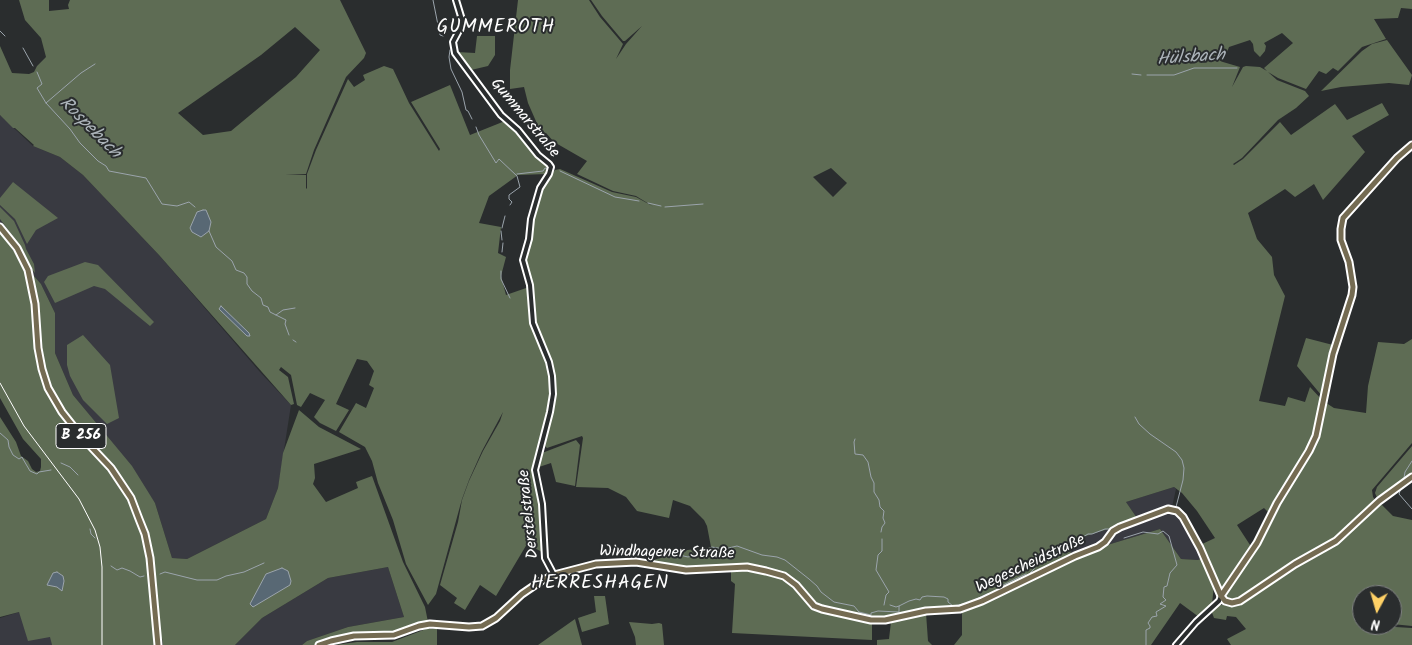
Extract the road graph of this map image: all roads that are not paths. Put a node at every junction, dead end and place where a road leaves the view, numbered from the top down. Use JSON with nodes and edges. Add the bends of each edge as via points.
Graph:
{"nodes":[{"id":1,"x":456,"y":0,"type":"edge"},
{"id":2,"x":1412,"y":145,"type":"edge"},
{"id":3,"x":0,"y":227,"type":"edge"},
{"id":4,"x":523,"y":260,"type":"joint"},
{"id":5,"x":1412,"y":477,"type":"edge"},
{"id":6,"x":554,"y":575,"type":"junction"},
{"id":7,"x":1221,"y":596,"type":"junction"},
{"id":8,"x":960,"y":609,"type":"joint"},
{"id":9,"x":158,"y":645,"type":"edge"},
{"id":10,"x":319,"y":645,"type":"edge"},
{"id":11,"x":1176,"y":645,"type":"edge"}],
"edges":[{"from":1,"to":4,"type":"street","name":"Gummarstraße","via":[[463,23],[453,42],[455,53],[500,115],[551,167],[540,188]]},
{"from":2,"to":7,"type":"main road","via":[[1396,158],[1343,218],[1341,240],[1353,287],[1333,354],[1316,436],[1258,543]]},
{"from":3,"to":9,"type":"main road","number":"B 256","via":[[17,248],[28,270],[35,304],[39,355],[48,388],[62,412],[111,468],[131,498],[145,534]]},
{"from":4,"to":6,"type":"street","name":"Derstelstraße","via":[[530,285],[533,323],[552,376],[552,404],[535,470],[545,558]]},
{"from":5,"to":7,"type":"main road","via":[[1378,501],[1323,550],[1295,564],[1236,603],[1229,603]]},
{"from":6,"to":8,"type":"main road","name":"Windhagener Straße","via":[[586,565],[625,562],[686,570],[747,567],[784,576],[814,606],[867,619],[885,620],[919,612]]},
{"from":6,"to":10,"type":"main road","name":"Windhagener Straße","via":[[529,588],[496,618],[482,626],[430,624],[394,635],[354,636]]},
{"from":7,"to":8,"type":"main road","name":"Wegescheidstraße","via":[[1188,525],[1177,511],[1168,509],[1120,527],[1098,548]]},
{"from":7,"to":11,"type":"street"}]}
